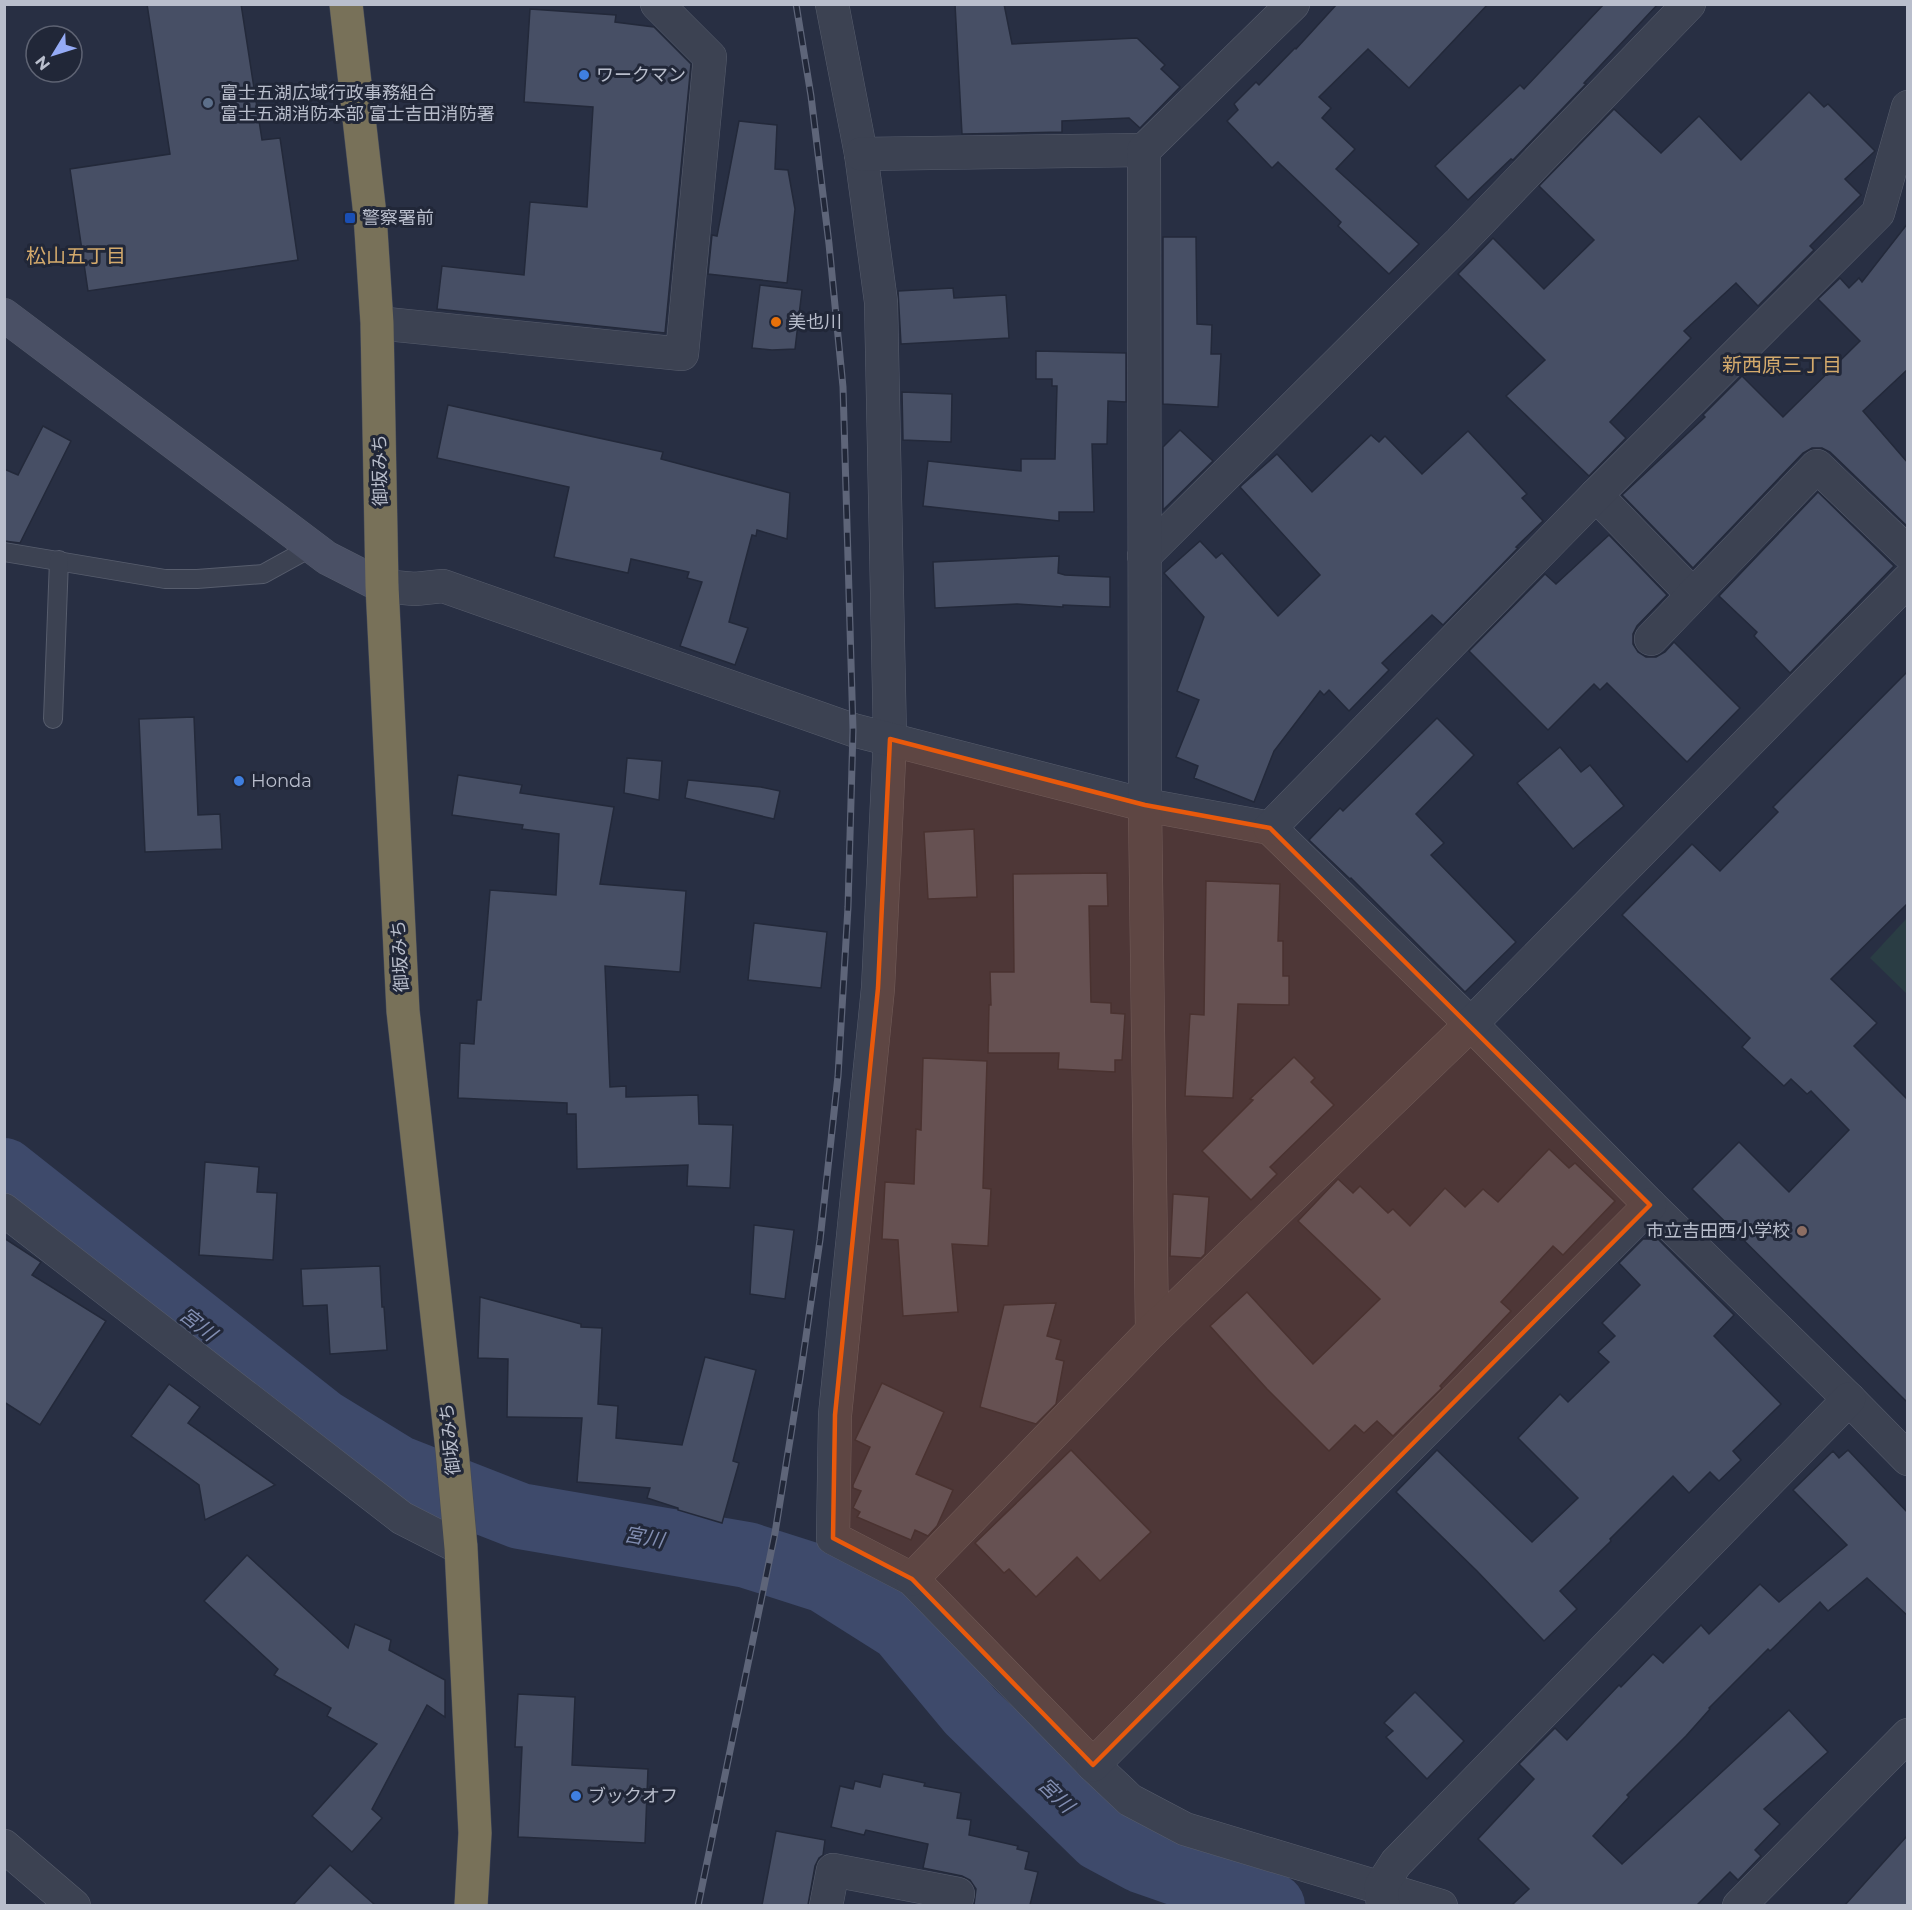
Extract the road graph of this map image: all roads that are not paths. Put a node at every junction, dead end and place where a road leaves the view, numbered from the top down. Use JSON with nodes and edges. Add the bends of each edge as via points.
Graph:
{"nodes":[{"id":1,"x":346,"y":4,"type":"edge"},
{"id":2,"x":657,"y":4,"type":"edge"},
{"id":3,"x":832,"y":4,"type":"edge"},
{"id":4,"x":1293,"y":4,"type":"edge"},
{"id":5,"x":1689,"y":4,"type":"edge"},
{"id":6,"x":1908,"y":107,"type":"edge"},
{"id":7,"x":1144,"y":150,"type":"junction"},
{"id":8,"x":861,"y":154,"type":"junction"},
{"id":9,"x":4,"y":315,"type":"edge"},
{"id":10,"x":377,"y":323,"type":"junction"},
{"id":11,"x":1596,"y":495,"type":"junction"},
{"id":12,"x":312,"y":547,"type":"junction"},
{"id":13,"x":4,"y":552,"type":"edge"},
{"id":14,"x":1908,"y":553,"type":"edge"},
{"id":15,"x":1144,"y":556,"type":"junction"},
{"id":16,"x":59,"y":560,"type":"junction"},
{"id":17,"x":1908,"y":580,"type":"edge"},
{"id":18,"x":382,"y":586,"type":"junction"},
{"id":19,"x":1693,"y":595,"type":"junction"},
{"id":20,"x":1651,"y":639,"type":"dead end"},
{"id":21,"x":53,"y":719,"type":"dead end"},
{"id":22,"x":890,"y":739,"type":"junction"},
{"id":23,"x":1145,"y":805,"type":"junction"},
{"id":24,"x":1270,"y":828,"type":"junction"},
{"id":25,"x":1471,"y":1024,"type":"junction"},
{"id":26,"x":1650,"y":1205,"type":"junction"},
{"id":27,"x":4,"y":1210,"type":"edge"},
{"id":28,"x":1152,"y":1331,"type":"junction"},
{"id":29,"x":1849,"y":1399,"type":"junction"},
{"id":30,"x":1908,"y":1460,"type":"edge"},
{"id":31,"x":460,"y":1548,"type":"junction"},
{"id":32,"x":912,"y":1579,"type":"junction"},
{"id":33,"x":1908,"y":1736,"type":"edge"},
{"id":34,"x":1093,"y":1765,"type":"junction"},
{"id":35,"x":4,"y":1846,"type":"edge"},
{"id":36,"x":1383,"y":1898,"type":"edge"},
{"id":37,"x":74,"y":1905,"type":"edge"},
{"id":38,"x":471,"y":1905,"type":"edge"},
{"id":39,"x":826,"y":1905,"type":"edge"},
{"id":40,"x":955,"y":1905,"type":"edge"},
{"id":41,"x":1441,"y":1905,"type":"edge"},
{"id":42,"x":1738,"y":1905,"type":"edge"}],
"edges":[{"from":1,"to":10,"type":"highway","name":"御坂みち","via":[[370,215]]},
{"from":2,"to":10,"type":"street","via":[[711,57],[682,354]]},
{"from":3,"to":8,"type":"street"},
{"from":4,"to":7,"type":"street"},
{"from":5,"to":15,"type":"street","via":[[1460,242]]},
{"from":6,"to":11,"type":"street","via":[[1878,213]]},
{"from":7,"to":8,"type":"street"},
{"from":7,"to":15,"type":"street"},
{"from":8,"to":22,"type":"street","via":[[881,302]]},
{"from":9,"to":12,"type":"street"},
{"from":10,"to":18,"type":"highway","name":"御坂みち"},
{"from":11,"to":19,"type":"street"},
{"from":11,"to":24,"type":"street"},
{"from":12,"to":16,"type":"lane","via":[[263,574],[236,578],[165,579]]},
{"from":12,"to":18,"type":"street"},
{"from":13,"to":16,"type":"lane"},
{"from":14,"to":19,"type":"street","via":[[1817,466]]},
{"from":15,"to":23,"type":"street"},
{"from":16,"to":21,"type":"lane"},
{"from":17,"to":25,"type":"street"},
{"from":18,"to":22,"type":"street","via":[[443,586],[853,730]]},
{"from":18,"to":31,"type":"highway","name":"御坂みち","via":[[403,1011]]},
{"from":19,"to":20,"type":"street"},
{"from":22,"to":23,"type":"street"},
{"from":22,"to":32,"type":"street","via":[[878,988],[835,1415],[832,1538]]},
{"from":23,"to":24,"type":"street"},
{"from":23,"to":28,"type":"street"},
{"from":24,"to":25,"type":"street"},
{"from":25,"to":26,"type":"street"},
{"from":25,"to":28,"type":"street"},
{"from":26,"to":29,"type":"street"},
{"from":26,"to":34,"type":"street"},
{"from":27,"to":31,"type":"street","via":[[402,1518]]},
{"from":28,"to":32,"type":"street"},
{"from":29,"to":30,"type":"street"},
{"from":29,"to":36,"type":"street","via":[[1396,1863]]},
{"from":31,"to":38,"type":"highway","name":"御坂みち","via":[[475,1833]]},
{"from":32,"to":34,"type":"street"},
{"from":33,"to":42,"type":"street"},
{"from":34,"to":36,"type":"street","via":[[1130,1800],[1185,1829]]},
{"from":35,"to":37,"type":"street"},
{"from":36,"to":41,"type":"street"},
{"from":39,"to":40,"type":"street","via":[[833,1870],[958,1894]]}]}
